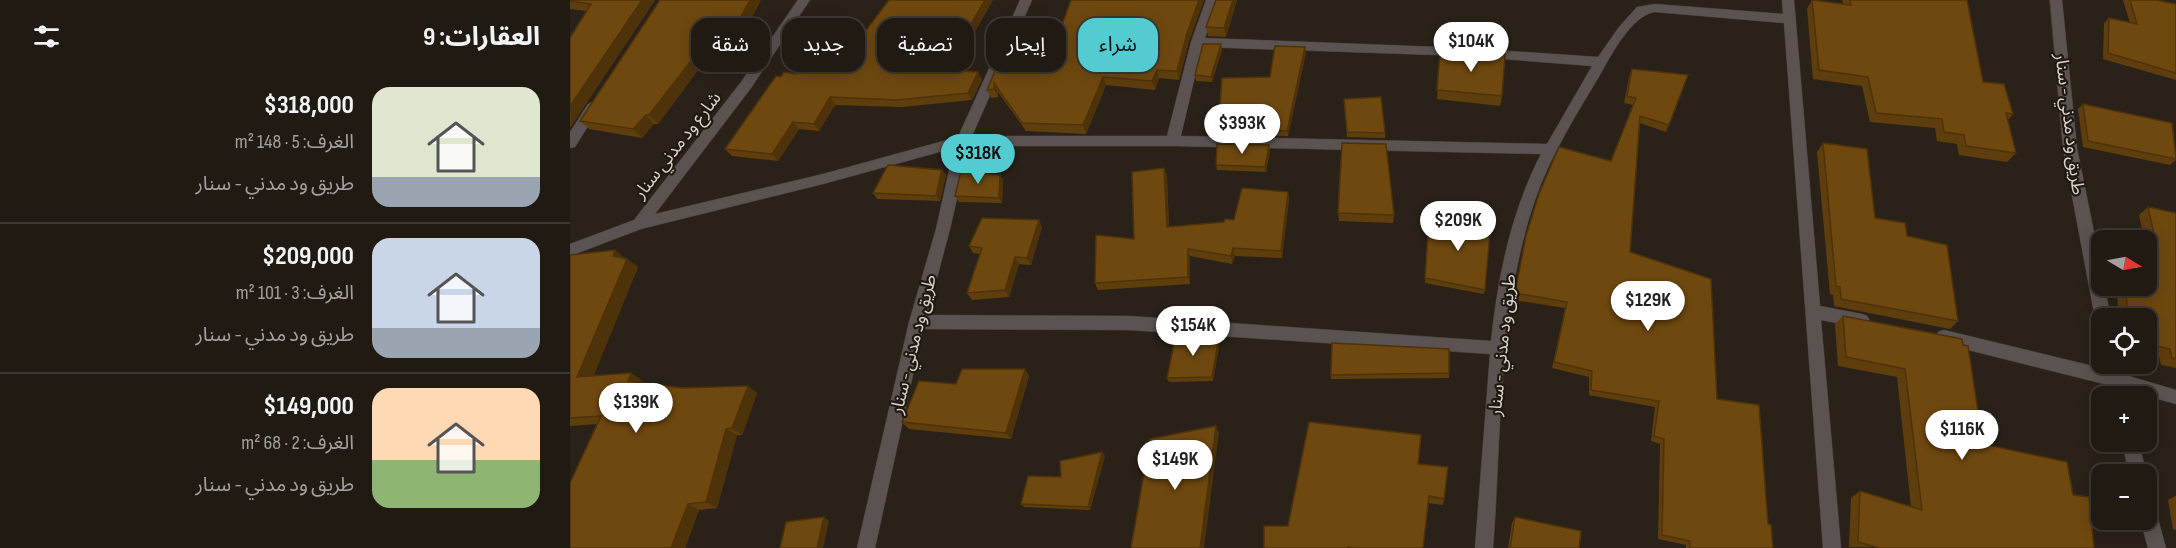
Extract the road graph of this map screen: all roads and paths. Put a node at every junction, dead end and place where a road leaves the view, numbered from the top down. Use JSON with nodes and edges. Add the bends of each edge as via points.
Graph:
{"nodes":[{"id":1,"x":804,"y":0,"type":"edge"},
{"id":2,"x":1026,"y":0,"type":"edge"},
{"id":3,"x":1212,"y":0,"type":"edge"},
{"id":4,"x":1788,"y":0,"type":"edge"},
{"id":5,"x":2056,"y":0,"type":"edge"},
{"id":6,"x":1789,"y":19,"type":"junction"},
{"id":7,"x":1197,"y":42,"type":"junction"},
{"id":8,"x":1601,"y":62,"type":"junction"},
{"id":9,"x":603,"y":92,"type":"edge"},
{"id":10,"x":963,"y":141,"type":"junction"},
{"id":11,"x":1173,"y":141,"type":"junction"},
{"id":12,"x":570,"y":143,"type":"edge"},
{"id":13,"x":1550,"y":149,"type":"junction"},
{"id":14,"x":639,"y":224,"type":"junction"},
{"id":15,"x":570,"y":250,"type":"edge"},
{"id":16,"x":2101,"y":308,"type":"edge"},
{"id":17,"x":1812,"y":311,"type":"junction"},
{"id":18,"x":917,"y":322,"type":"junction"},
{"id":19,"x":1882,"y":325,"type":"edge"},
{"id":20,"x":1929,"y":334,"type":"edge"},
{"id":21,"x":1499,"y":348,"type":"junction"},
{"id":22,"x":2091,"y":367,"type":"edge"},
{"id":23,"x":2120,"y":374,"type":"edge"},
{"id":24,"x":2176,"y":397,"type":"edge"},
{"id":25,"x":2152,"y":530,"type":"edge"},
{"id":26,"x":866,"y":548,"type":"edge"},
{"id":27,"x":1484,"y":548,"type":"edge"},
{"id":28,"x":1832,"y":548,"type":"edge"},
{"id":29,"x":2157,"y":548,"type":"edge"}],
"edges":[{"from":1,"to":14,"type":"street","name":"شارع ود مدني سنار","via":[[746,85]]},
{"from":2,"to":10,"type":"street","name":"طريق ود مدني - سنار"},
{"from":3,"to":7,"type":"street"},
{"from":4,"to":6,"type":"street"},
{"from":5,"to":16,"type":"street","name":"طريق ود مدني - سنار","via":[[2070,148]]},
{"from":6,"to":8,"type":"street","name":"طريق ود مدني - سنار","via":[[1641,10]]},
{"from":6,"to":17,"type":"street"},
{"from":7,"to":8,"type":"street","via":[[1464,52]]},
{"from":7,"to":11,"type":"street"},
{"from":8,"to":13,"type":"street","name":"طريق ود مدني - سنار"},
{"from":9,"to":12,"type":"street"},
{"from":10,"to":11,"type":"street"},
{"from":10,"to":14,"type":"street"},
{"from":10,"to":18,"type":"street","name":"طريق ود مدني - سنار"},
{"from":11,"to":13,"type":"street"},
{"from":13,"to":21,"type":"street","name":"طريق ود مدني - سنار","via":[[1523,213]]},
{"from":14,"to":15,"type":"street"},
{"from":17,"to":19,"type":"street"},
{"from":17,"to":28,"type":"street"},
{"from":18,"to":21,"type":"street","via":[[1129,323]]},
{"from":18,"to":26,"type":"street","name":"طريق ود مدني - سنار"},
{"from":20,"to":22,"type":"street"},
{"from":21,"to":27,"type":"street","name":"طريق ود مدني - سنار"},
{"from":23,"to":24,"type":"street"},
{"from":25,"to":29,"type":"street"}]}
